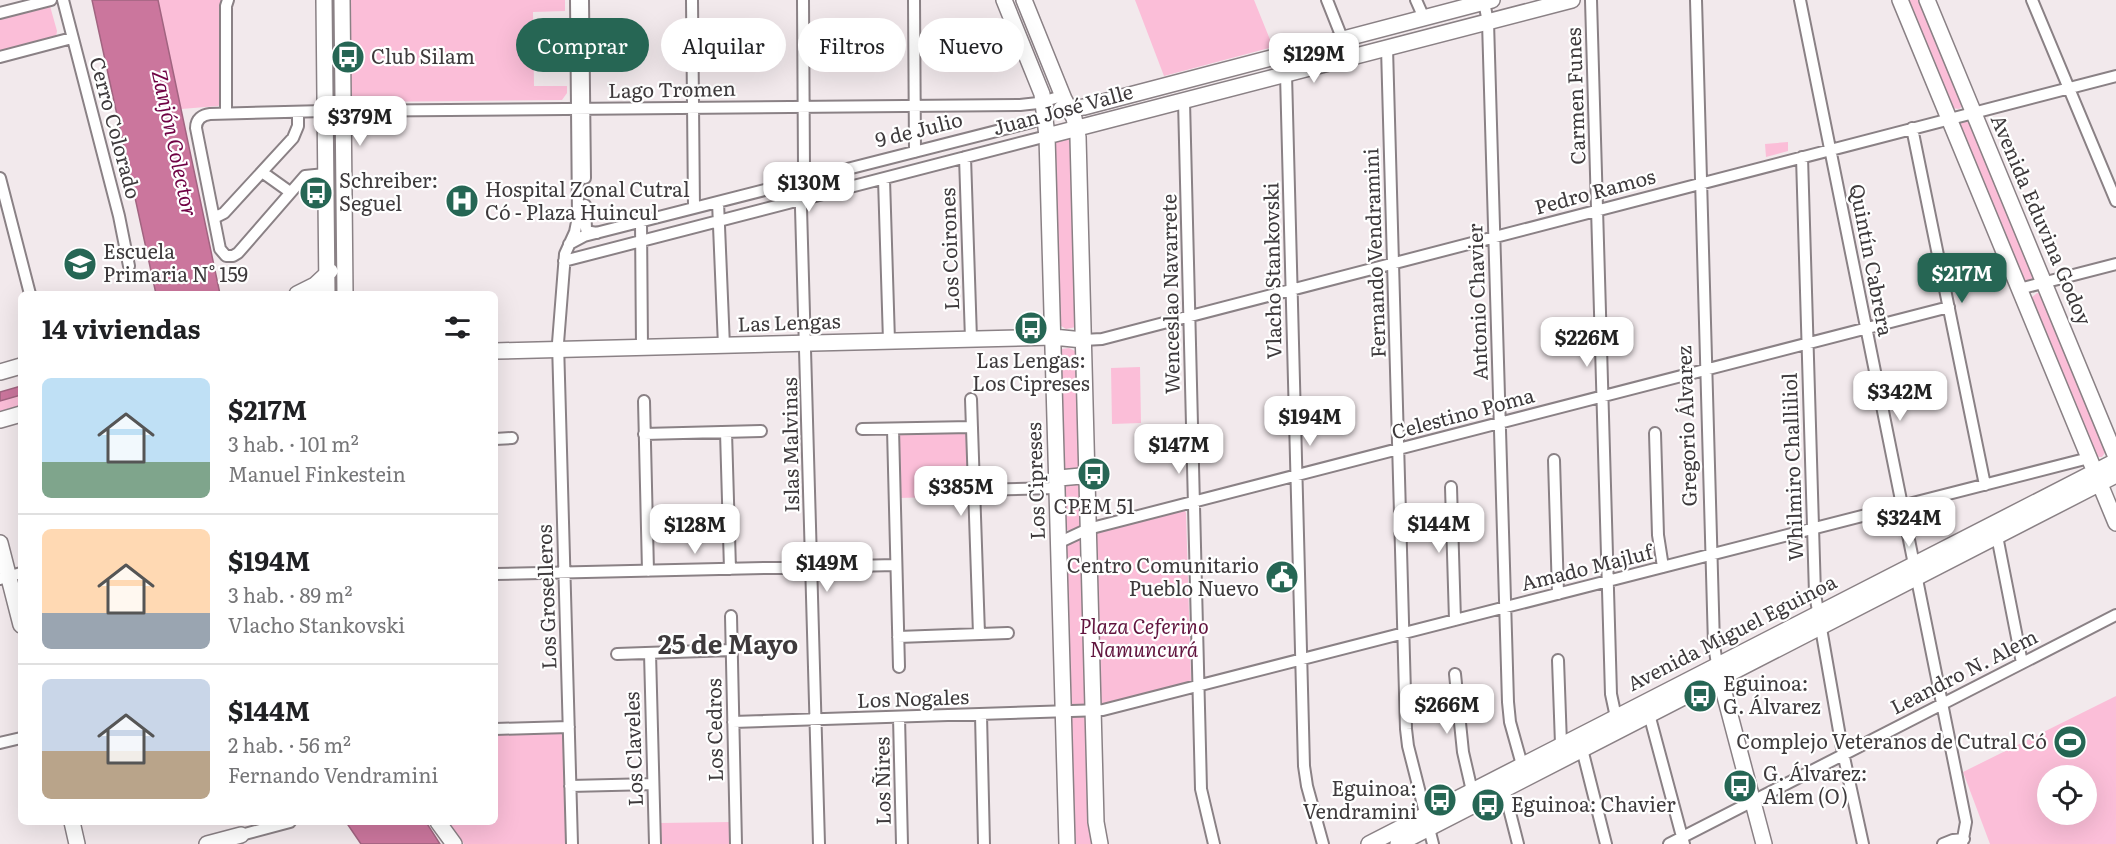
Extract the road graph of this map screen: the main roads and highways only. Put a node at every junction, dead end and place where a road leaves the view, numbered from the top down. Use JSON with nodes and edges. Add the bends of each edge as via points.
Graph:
{"nodes":[{"id":1,"x":324,"y":0,"type":"edge"},
{"id":2,"x":342,"y":0,"type":"edge"},
{"id":3,"x":1004,"y":0,"type":"edge"},
{"id":4,"x":1024,"y":0,"type":"edge"},
{"id":5,"x":1572,"y":0,"type":"edge"},
{"id":6,"x":1900,"y":0,"type":"edge"},
{"id":7,"x":1927,"y":0,"type":"edge"},
{"id":8,"x":1488,"y":1,"type":"edge"},
{"id":9,"x":1066,"y":102,"type":"junction"},
{"id":10,"x":1044,"y":109,"type":"junction"},
{"id":11,"x":1076,"y":129,"type":"junction"},
{"id":12,"x":1047,"y":136,"type":"junction"},
{"id":13,"x":327,"y":273,"type":"junction"},
{"id":14,"x":344,"y":287,"type":"edge"},
{"id":15,"x":303,"y":291,"type":"edge"},
{"id":16,"x":327,"y":291,"type":"edge"},
{"id":17,"x":1053,"y":337,"type":"junction"},
{"id":18,"x":1083,"y":340,"type":"junction"},
{"id":19,"x":498,"y":351,"type":"edge"},
{"id":20,"x":18,"y":367,"type":"edge"},
{"id":21,"x":0,"y":372,"type":"edge"},
{"id":22,"x":18,"y":415,"type":"edge"},
{"id":23,"x":0,"y":420,"type":"edge"},
{"id":24,"x":2116,"y":459,"type":"edge"},
{"id":25,"x":2094,"y":471,"type":"junction"},
{"id":26,"x":2116,"y":475,"type":"edge"},
{"id":27,"x":1087,"y":481,"type":"junction"},
{"id":28,"x":1057,"y":485,"type":"junction"},
{"id":29,"x":2116,"y":523,"type":"edge"},
{"id":30,"x":0,"y":543,"type":"edge"},
{"id":31,"x":1915,"y":570,"type":"junction"},
{"id":32,"x":10,"y":576,"type":"edge"},
{"id":33,"x":18,"y":612,"type":"edge"},
{"id":34,"x":1718,"y":671,"type":"junction"},
{"id":35,"x":1617,"y":723,"type":"junction"},
{"id":36,"x":1580,"y":742,"type":"junction"},
{"id":37,"x":1523,"y":772,"type":"junction"},
{"id":38,"x":1427,"y":821,"type":"junction"},
{"id":39,"x":73,"y":825,"type":"edge"},
{"id":40,"x":440,"y":825,"type":"edge"},
{"id":41,"x":240,"y":834,"type":"edge"},
{"id":42,"x":77,"y":844,"type":"edge"},
{"id":43,"x":207,"y":844,"type":"edge"},
{"id":44,"x":454,"y":844,"type":"edge"},
{"id":45,"x":1067,"y":844,"type":"edge"},
{"id":46,"x":1100,"y":844,"type":"edge"},
{"id":47,"x":1369,"y":844,"type":"edge"},
{"id":48,"x":1398,"y":844,"type":"edge"},
{"id":49,"x":1764,"y":844,"type":"edge"}],
"edges":[{"from":1,"to":13,"type":"main road"},
{"from":2,"to":14,"type":"main road"},
{"from":3,"to":10,"type":"main road","name":"Los Cipreses"},
{"from":4,"to":9,"type":"main road"},
{"from":5,"to":11,"type":"main road","name":"Juan José Valle"},
{"from":6,"to":25,"type":"main road"},
{"from":7,"to":24,"type":"main road","name":"Avenida Eduvina Godoy"},
{"from":8,"to":9,"type":"main road","name":"9 de Julio","via":[[1084,107]]},
{"from":9,"to":10,"type":"main road","name":"9 de Julio","via":[[1056,110]]},
{"from":9,"to":11,"type":"main road"},
{"from":10,"to":12,"type":"main road","name":"Los Cipreses"},
{"from":11,"to":12,"type":"main road","name":"Juan José Valle"},
{"from":11,"to":18,"type":"main road"},
{"from":12,"to":17,"type":"main road","name":"Los Cipreses"},
{"from":13,"to":14,"type":"main road","via":[[342,272]]},
{"from":13,"to":15,"type":"main road"},
{"from":13,"to":16,"type":"main road"},
{"from":17,"to":18,"type":"main road","name":"Las Lengas"},
{"from":17,"to":19,"type":"main road","name":"Las Lengas"},
{"from":17,"to":28,"type":"main road","name":"Los Cipreses"},
{"from":18,"to":27,"type":"main road"},
{"from":20,"to":21,"type":"main road"},
{"from":22,"to":23,"type":"main road"},
{"from":24,"to":25,"type":"main road","name":"Avenida Miguel Eguinoa"},
{"from":25,"to":26,"type":"main road","name":"Avenida Miguel Eguinoa"},
{"from":25,"to":29,"type":"main road"},
{"from":25,"to":31,"type":"main road","name":"Avenida Miguel Eguinoa"},
{"from":25,"to":31,"type":"main road","name":"Avenida Miguel Eguinoa","via":[[1997,536]]},
{"from":27,"to":28,"type":"main road","via":[[1083,477],[1060,478]]},
{"from":27,"to":46,"type":"main road","via":[[1096,822]]},
{"from":28,"to":45,"type":"main road","name":"Los Cipreses"},
{"from":30,"to":32,"type":"main road"},
{"from":31,"to":34,"type":"main road","name":"Avenida Miguel Eguinoa"},
{"from":32,"to":33,"type":"main road"},
{"from":34,"to":35,"type":"main road","name":"Avenida Miguel Eguinoa"},
{"from":34,"to":35,"type":"main road","name":"Avenida Miguel Eguinoa","via":[[1649,714]]},
{"from":34,"to":49,"type":"main road","name":"Gregorio Álvarez"},
{"from":35,"to":36,"type":"main road","name":"Avenida Miguel Eguinoa"},
{"from":36,"to":37,"type":"main road","name":"Avenida Miguel Eguinoa"},
{"from":36,"to":37,"type":"main road","name":"Avenida Miguel Eguinoa","via":[[1561,744]]},
{"from":37,"to":38,"type":"main road","name":"Avenida Miguel Eguinoa","via":[[1472,791]]},
{"from":37,"to":38,"type":"main road","name":"Avenida Miguel Eguinoa","via":[[1504,789]]},
{"from":38,"to":47,"type":"main road","name":"Avenida Miguel Eguinoa"},
{"from":38,"to":48,"type":"main road","name":"Avenida Miguel Eguinoa"},
{"from":39,"to":42,"type":"main road"},
{"from":40,"to":44,"type":"main road"},
{"from":41,"to":43,"type":"main road"}]}
